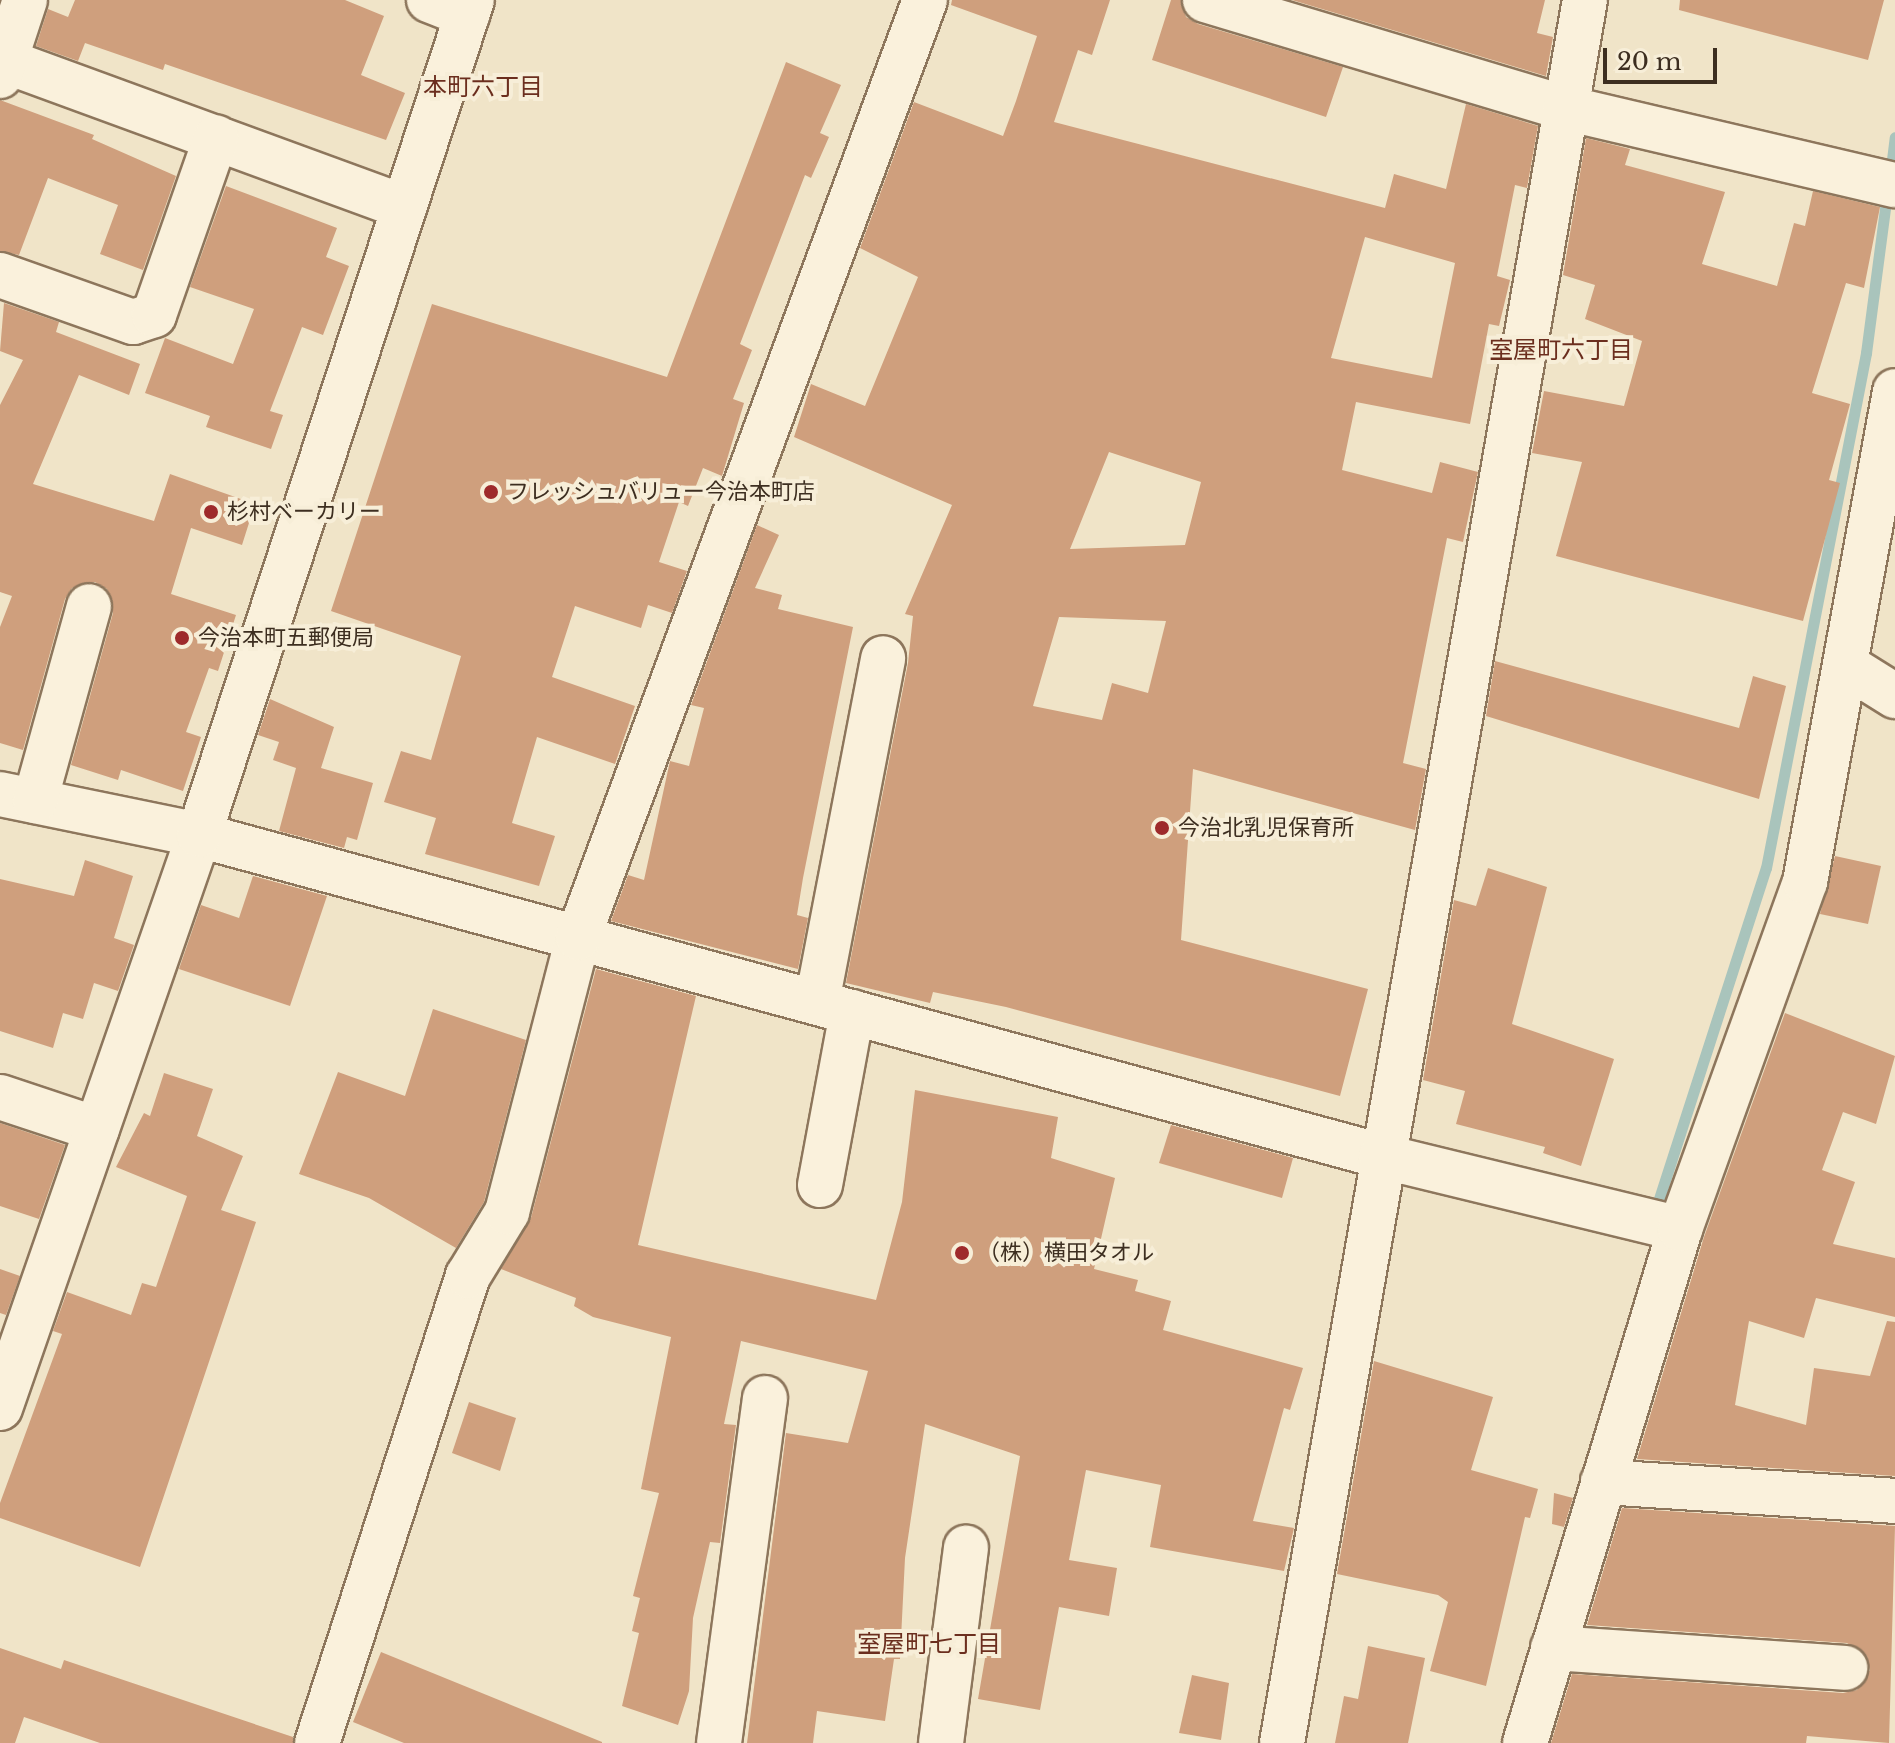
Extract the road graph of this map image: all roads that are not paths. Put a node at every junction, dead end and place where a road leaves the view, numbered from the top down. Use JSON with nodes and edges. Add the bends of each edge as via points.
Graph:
{"nodes":[{"id":1,"x":25,"y":0,"type":"edge"},
{"id":2,"x":925,"y":0,"type":"edge"},
{"id":3,"x":1205,"y":0,"type":"edge"},
{"id":4,"x":1585,"y":0,"type":"edge"},
{"id":5,"x":456,"y":5,"type":"edge"},
{"id":6,"x":2,"y":68,"type":"edge"},
{"id":7,"x":1566,"y":108,"type":"junction"},
{"id":8,"x":216,"y":138,"type":"junction"},
{"id":9,"x":1895,"y":185,"type":"edge"},
{"id":10,"x":404,"y":207,"type":"junction"},
{"id":11,"x":0,"y":275,"type":"edge"},
{"id":12,"x":1895,"y":391,"type":"edge"},
{"id":13,"x":89,"y":606,"type":"dead end"},
{"id":14,"x":883,"y":658,"type":"dead end"},
{"id":15,"x":1847,"y":666,"type":"junction"},
{"id":16,"x":1895,"y":696,"type":"edge"},
{"id":17,"x":17,"y":798,"type":"edge"},
{"id":18,"x":199,"y":835,"type":"junction"},
{"id":19,"x":578,"y":938,"type":"junction"},
{"id":20,"x":834,"y":1007,"type":"junction"},
{"id":21,"x":0,"y":1097,"type":"edge"},
{"id":22,"x":97,"y":1129,"type":"junction"},
{"id":23,"x":1381,"y":1156,"type":"junction"},
{"id":24,"x":820,"y":1185,"type":"dead end"},
{"id":25,"x":1680,"y":1229,"type":"junction"},
{"id":26,"x":765,"y":1398,"type":"dead end"},
{"id":27,"x":0,"y":1408,"type":"edge"},
{"id":28,"x":1603,"y":1482,"type":"junction"},
{"id":29,"x":1895,"y":1501,"type":"edge"},
{"id":30,"x":966,"y":1548,"type":"dead end"},
{"id":31,"x":1553,"y":1648,"type":"junction"},
{"id":32,"x":1845,"y":1668,"type":"dead end"},
{"id":33,"x":317,"y":1743,"type":"edge"},
{"id":34,"x":719,"y":1743,"type":"edge"},
{"id":35,"x":941,"y":1743,"type":"edge"},
{"id":36,"x":1282,"y":1743,"type":"edge"},
{"id":37,"x":1525,"y":1743,"type":"edge"}],
"edges":[{"from":1,"to":6,"type":"street"},
{"from":2,"to":19,"type":"street"},
{"from":3,"to":7,"type":"street"},
{"from":4,"to":7,"type":"street"},
{"from":5,"to":10,"type":"street"},
{"from":6,"to":8,"type":"street"},
{"from":7,"to":9,"type":"street"},
{"from":7,"to":23,"type":"street"},
{"from":8,"to":10,"type":"street"},
{"from":8,"to":11,"type":"street","via":[[154,315],[133,322]]},
{"from":10,"to":18,"type":"street"},
{"from":12,"to":15,"type":"street"},
{"from":13,"to":17,"type":"street"},
{"from":14,"to":20,"type":"street"},
{"from":15,"to":16,"type":"street"},
{"from":15,"to":25,"type":"street","via":[[1805,882]]},
{"from":17,"to":18,"type":"street"},
{"from":18,"to":19,"type":"street"},
{"from":18,"to":22,"type":"street"},
{"from":19,"to":20,"type":"street"},
{"from":19,"to":33,"type":"street","via":[[507,1212],[468,1276]]},
{"from":20,"to":23,"type":"street"},
{"from":20,"to":24,"type":"street"},
{"from":21,"to":22,"type":"street"},
{"from":22,"to":27,"type":"street"},
{"from":23,"to":25,"type":"street"},
{"from":23,"to":36,"type":"street"},
{"from":25,"to":28,"type":"street"},
{"from":26,"to":34,"type":"street"},
{"from":28,"to":29,"type":"street"},
{"from":28,"to":31,"type":"street"},
{"from":30,"to":35,"type":"street"},
{"from":31,"to":32,"type":"street"},
{"from":31,"to":37,"type":"street"}]}
